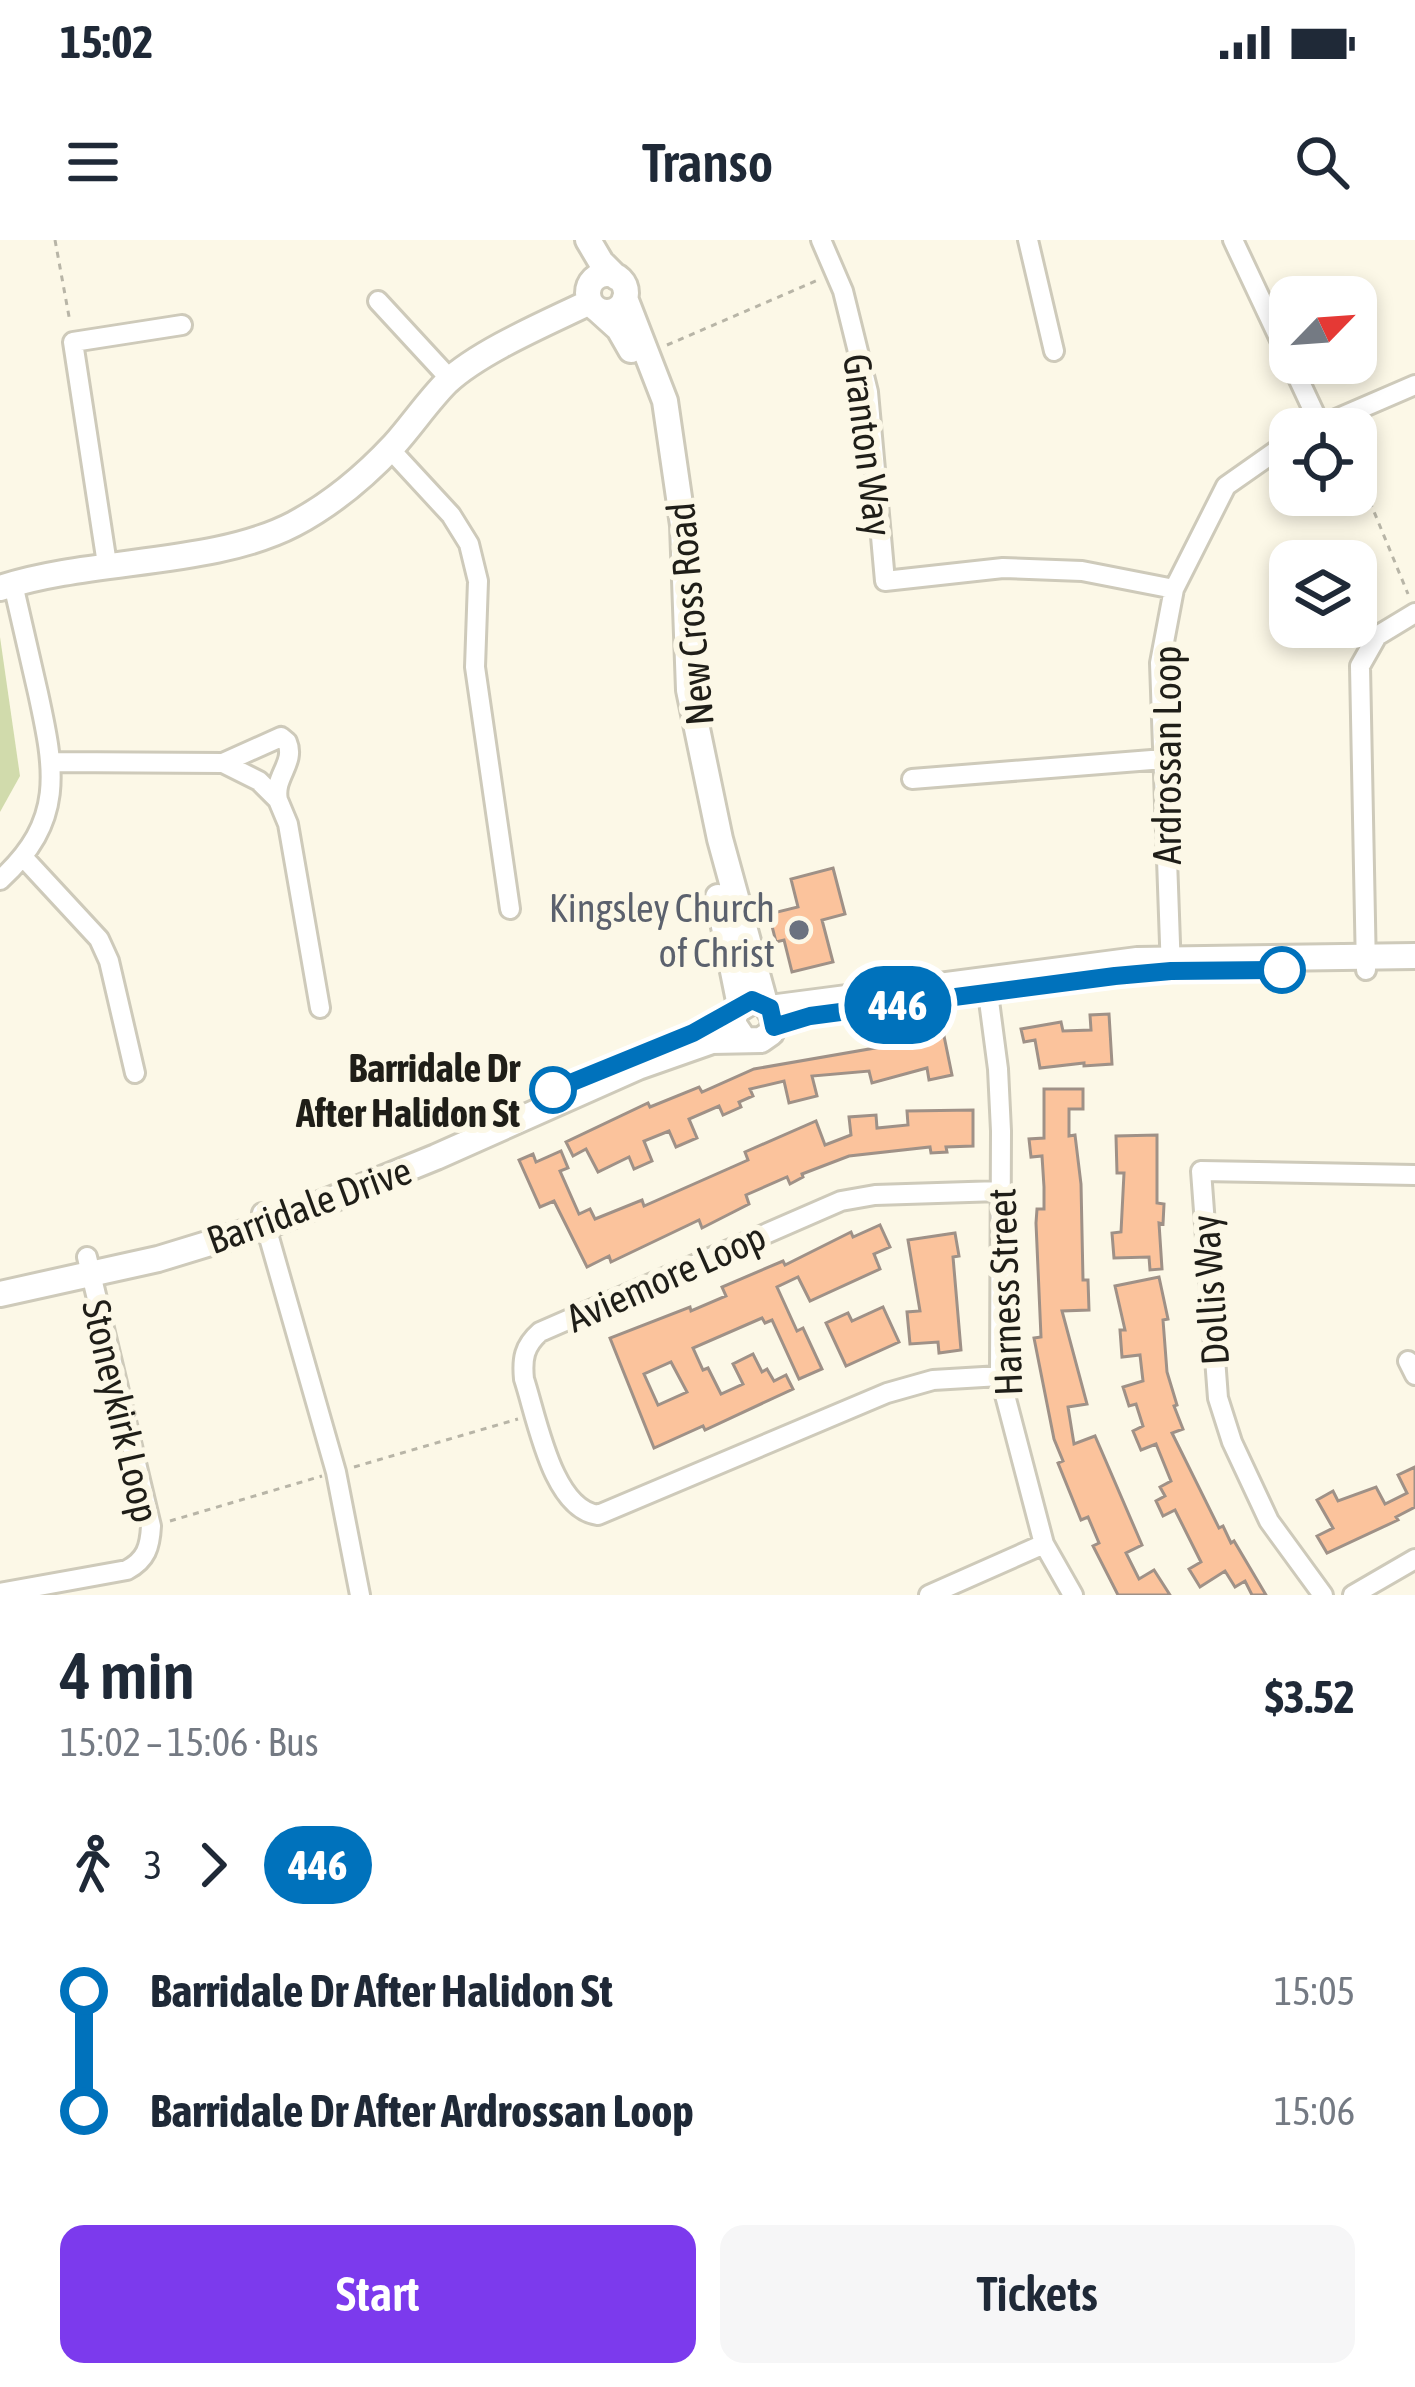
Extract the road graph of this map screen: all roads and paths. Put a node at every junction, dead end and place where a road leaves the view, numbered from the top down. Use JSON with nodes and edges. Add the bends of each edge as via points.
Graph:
{"nodes":[{"id":1,"x":55,"y":240,"type":"edge"},
{"id":2,"x":576,"y":240,"type":"edge"},
{"id":3,"x":588,"y":240,"type":"edge"},
{"id":4,"x":821,"y":240,"type":"edge"},
{"id":5,"x":1028,"y":240,"type":"edge"},
{"id":6,"x":1233,"y":240,"type":"edge"},
{"id":7,"x":834,"y":273,"type":"junction"},
{"id":8,"x":621,"y":287,"type":"junction"},
{"id":9,"x":593,"y":299,"type":"junction"},
{"id":10,"x":378,"y":301,"type":"dead end"},
{"id":11,"x":1269,"y":317,"type":"edge"},
{"id":12,"x":182,"y":325,"type":"dead end"},
{"id":13,"x":73,"y":342,"type":"junction"},
{"id":14,"x":1054,"y":351,"type":"dead end"},
{"id":15,"x":649,"y":353,"type":"junction"},
{"id":16,"x":450,"y":380,"type":"junction"},
{"id":17,"x":1415,"y":385,"type":"edge"},
{"id":18,"x":1361,"y":408,"type":"edge"},
{"id":19,"x":390,"y":449,"type":"junction"},
{"id":20,"x":1269,"y":456,"type":"edge"},
{"id":21,"x":1376,"y":516,"type":"edge"},
{"id":22,"x":107,"y":564,"type":"junction"},
{"id":23,"x":6,"y":586,"type":"edge"},
{"id":24,"x":1174,"y":589,"type":"junction"},
{"id":25,"x":1407,"y":592,"type":"dead end"},
{"id":26,"x":1415,"y":614,"type":"edge"},
{"id":27,"x":1164,"y":759,"type":"junction"},
{"id":28,"x":53,"y":762,"type":"junction"},
{"id":29,"x":223,"y":763,"type":"junction"},
{"id":30,"x":912,"y":779,"type":"dead end"},
{"id":31,"x":278,"y":800,"type":"junction"},
{"id":32,"x":24,"y":858,"type":"junction"},
{"id":33,"x":0,"y":880,"type":"edge"},
{"id":34,"x":510,"y":909,"type":"dead end"},
{"id":35,"x":1415,"y":956,"type":"edge"},
{"id":36,"x":1366,"y":963,"type":"junction"},
{"id":37,"x":1170,"y":964,"type":"junction"},
{"id":38,"x":1415,"y":970,"type":"edge"},
{"id":39,"x":987,"y":985,"type":"junction"},
{"id":40,"x":320,"y":1008,"type":"dead end"},
{"id":41,"x":757,"y":1011,"type":"junction"},
{"id":42,"x":135,"y":1073,"type":"dead end"},
{"id":43,"x":1415,"y":1175,"type":"edge"},
{"id":44,"x":1000,"y":1191,"type":"junction"},
{"id":45,"x":264,"y":1219,"type":"junction"},
{"id":46,"x":88,"y":1264,"type":"junction"},
{"id":47,"x":0,"y":1279,"type":"edge"},
{"id":48,"x":0,"y":1294,"type":"edge"},
{"id":49,"x":1000,"y":1376,"type":"junction"},
{"id":50,"x":1044,"y":1544,"type":"junction"},
{"id":51,"x":1415,"y":1559,"type":"edge"},
{"id":52,"x":0,"y":1593,"type":"edge"},
{"id":53,"x":360,"y":1595,"type":"edge"},
{"id":54,"x":929,"y":1595,"type":"edge"},
{"id":55,"x":1073,"y":1595,"type":"edge"},
{"id":56,"x":1323,"y":1595,"type":"edge"},
{"id":57,"x":1353,"y":1595,"type":"edge"}],
"edges":[{"from":1,"to":13,"type":"path"},
{"from":2,"to":9,"type":"street","name":"New Cross Road"},
{"from":3,"to":8,"type":"street","name":"New Cross Road"},
{"from":4,"to":7,"type":"street","name":"Granton Way"},
{"from":5,"to":14,"type":"street"},
{"from":6,"to":11,"type":"street"},
{"from":7,"to":15,"type":"path"},
{"from":7,"to":24,"type":"street","name":"Granton Way","via":[[868,392],[885,581],[1003,568]]},
{"from":8,"to":9,"type":"street","via":[[614,310]]},
{"from":8,"to":15,"type":"street","name":"New Cross Road"},
{"from":9,"to":16,"type":"street"},
{"from":9,"to":41,"type":"street","name":"New Cross Road","via":[[628,344],[652,405],[669,526],[675,692]]},
{"from":10,"to":16,"type":"street"},
{"from":12,"to":13,"type":"street"},
{"from":13,"to":22,"type":"street"},
{"from":15,"to":41,"type":"street","name":"New Cross Road","via":[[677,465],[689,690]]},
{"from":16,"to":19,"type":"street"},
{"from":17,"to":18,"type":"street"},
{"from":19,"to":22,"type":"street","via":[[332,499],[271,533]]},
{"from":19,"to":34,"type":"street","via":[[469,544],[478,581],[475,667]]},
{"from":20,"to":24,"type":"street","name":"Ardrossan Loop","via":[[1226,486]]},
{"from":21,"to":25,"type":"path"},
{"from":22,"to":23,"type":"street"},
{"from":23,"to":28,"type":"street"},
{"from":24,"to":27,"type":"street","name":"Ardrossan Loop","via":[[1160,663]]},
{"from":26,"to":36,"type":"street","via":[[1377,636],[1360,667]]},
{"from":27,"to":30,"type":"street"},
{"from":27,"to":37,"type":"street","name":"Ardrossan Loop"},
{"from":28,"to":29,"type":"street"},
{"from":28,"to":32,"type":"street","via":[[49,807]]},
{"from":29,"to":31,"type":"street"},
{"from":29,"to":31,"type":"street","via":[[280,736],[290,758],[275,788]]},
{"from":31,"to":40,"type":"street"},
{"from":32,"to":33,"type":"street"},
{"from":32,"to":42,"type":"street","via":[[99,939]]},
{"from":35,"to":36,"type":"street","name":"Barridale Drive"},
{"from":36,"to":37,"type":"street","name":"Barridale Drive"},
{"from":36,"to":38,"type":"street","name":"Barridale Drive"},
{"from":37,"to":39,"type":"street","name":"Barridale Drive"},
{"from":39,"to":41,"type":"street","name":"Barridale Drive"},
{"from":39,"to":44,"type":"street","name":"Harness Street"},
{"from":41,"to":45,"type":"street","name":"Barridale Drive"},
{"from":41,"to":45,"type":"street","name":"Barridale Drive","via":[[735,1029],[743,1038],[638,1067],[436,1157]]},
{"from":43,"to":56,"type":"street","name":"Dollis Way","via":[[1201,1172],[1218,1398],[1259,1503]]},
{"from":44,"to":49,"type":"street","name":"Harness Street"},
{"from":44,"to":49,"type":"street","name":"Aviemore Loop","via":[[841,1201],[540,1332],[523,1364],[560,1486],[577,1509],[598,1515],[887,1393],[933,1380]]},
{"from":45,"to":46,"type":"street","name":"Barridale Drive"},
{"from":45,"to":53,"type":"street","via":[[336,1472]]},
{"from":46,"to":47,"type":"street","name":"Barridale Drive"},
{"from":46,"to":48,"type":"street","name":"Barridale Drive"},
{"from":46,"to":52,"type":"street","name":"Stoneykirk Loop","via":[[150,1541],[127,1570]]},
{"from":49,"to":50,"type":"street","name":"Harness Street"},
{"from":50,"to":54,"type":"street"},
{"from":50,"to":55,"type":"street","name":"Harness Street"},
{"from":51,"to":57,"type":"street"}]}
